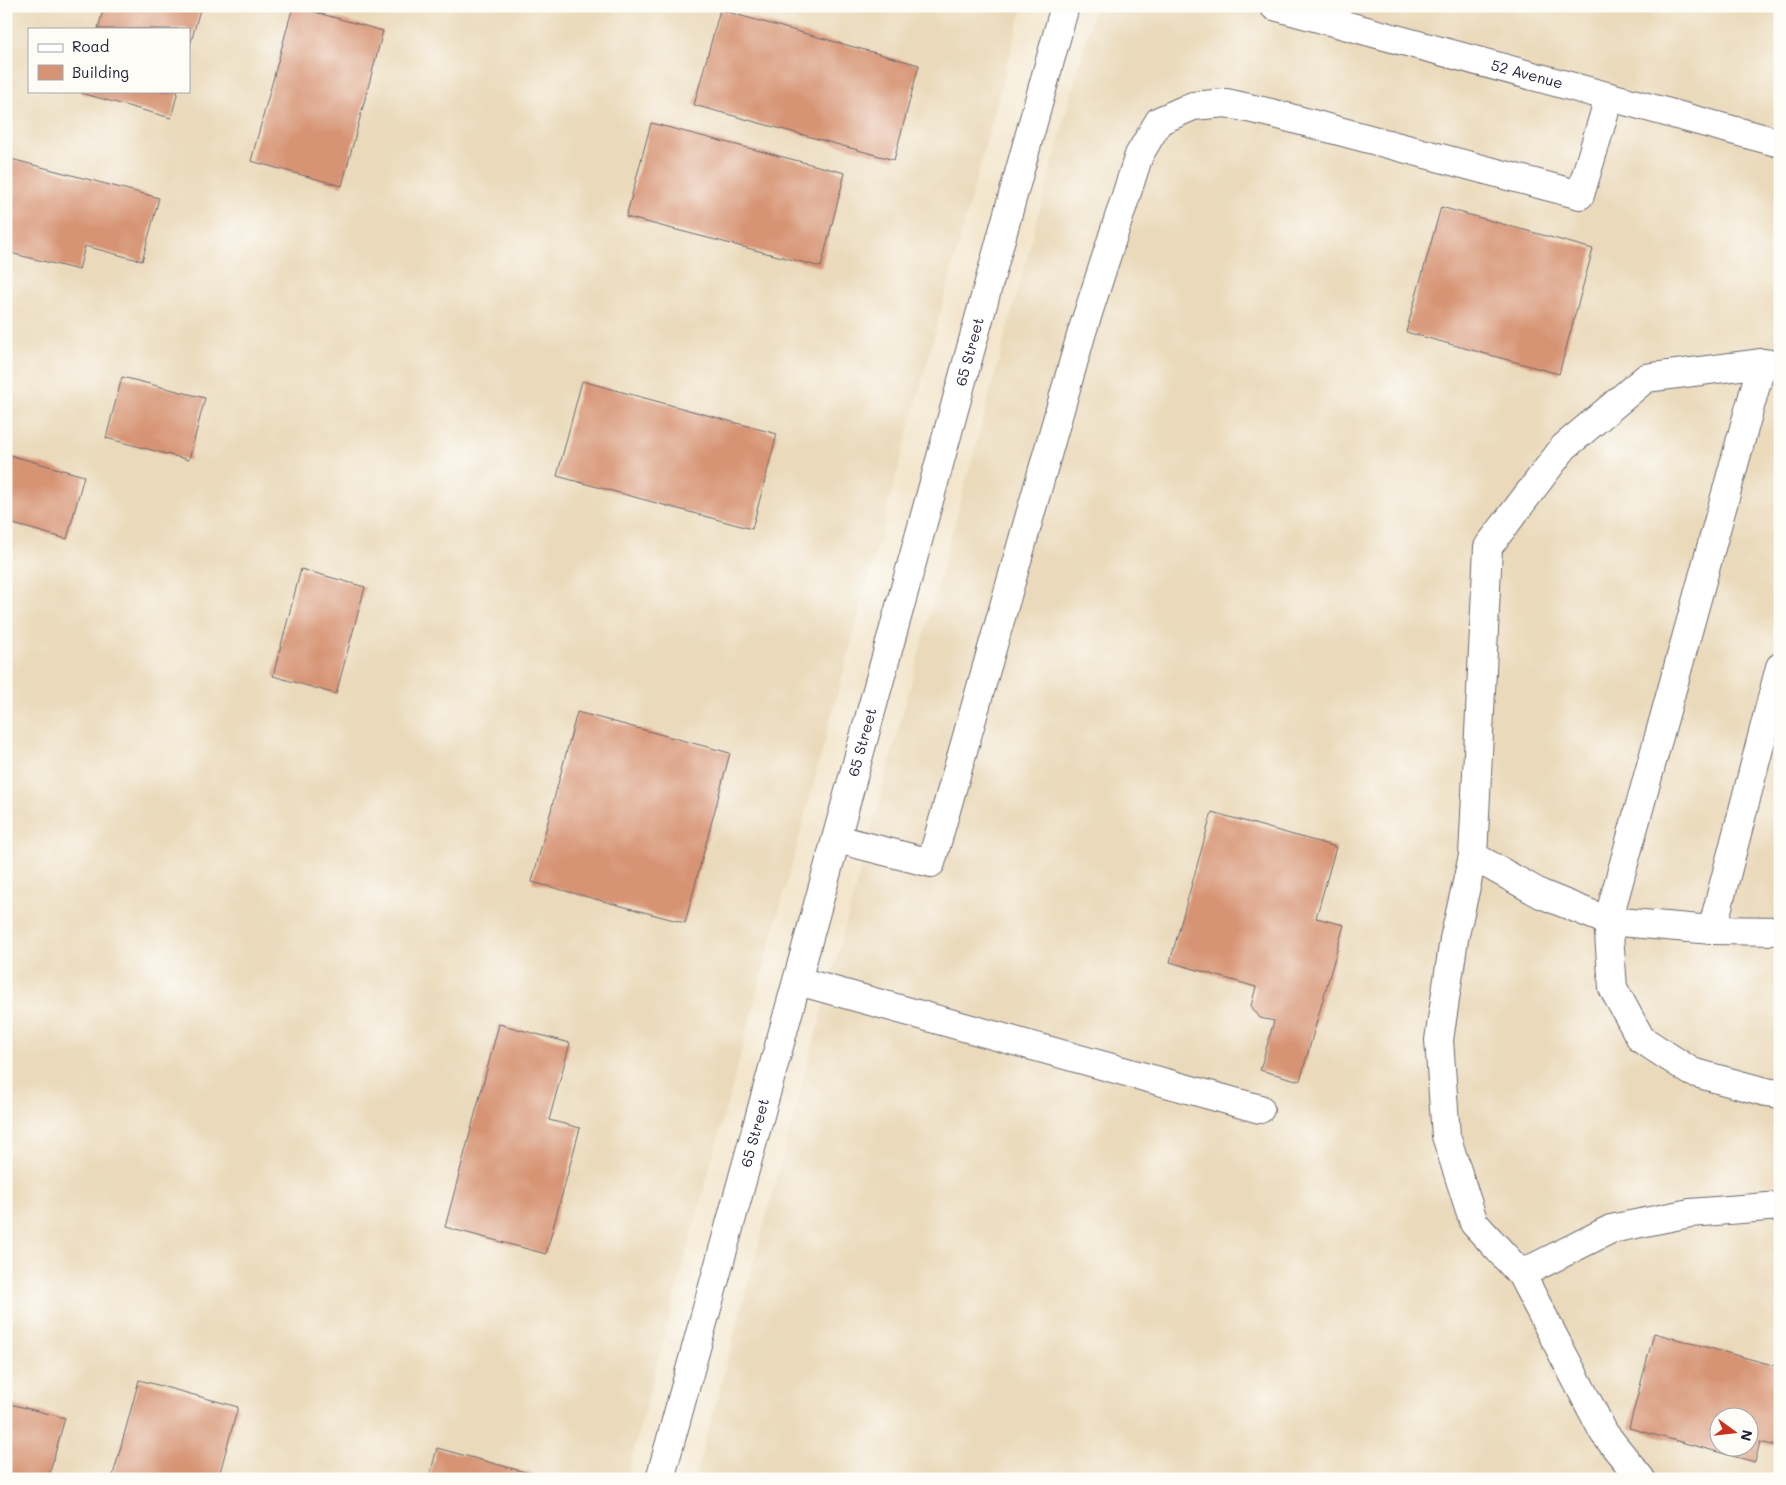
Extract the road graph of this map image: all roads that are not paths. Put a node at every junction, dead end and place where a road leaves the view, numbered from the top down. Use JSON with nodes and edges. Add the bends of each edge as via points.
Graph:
{"nodes":[{"id":1,"x":1065,"y":6,"type":"edge"},
{"id":2,"x":1274,"y":6,"type":"edge"},
{"id":3,"x":1609,"y":98,"type":"junction"},
{"id":4,"x":1780,"y":144,"type":"edge"},
{"id":5,"x":1771,"y":364,"type":"edge"},
{"id":6,"x":1780,"y":667,"type":"edge"},
{"id":7,"x":837,"y":839,"type":"junction"},
{"id":8,"x":1473,"y":856,"type":"junction"},
{"id":9,"x":1608,"y":921,"type":"junction"},
{"id":10,"x":1712,"y":930,"type":"junction"},
{"id":11,"x":1780,"y":931,"type":"edge"},
{"id":12,"x":798,"y":981,"type":"junction"},
{"id":13,"x":1780,"y":1094,"type":"edge"},
{"id":14,"x":1260,"y":1109,"type":"dead end"},
{"id":15,"x":1780,"y":1206,"type":"edge"},
{"id":16,"x":1521,"y":1274,"type":"junction"},
{"id":17,"x":660,"y":1479,"type":"edge"},
{"id":18,"x":1641,"y":1479,"type":"edge"}],
"edges":[{"from":1,"to":7,"type":"street","name":"65 Street"},
{"from":2,"to":3,"type":"street","name":"52 Avenue"},
{"from":3,"to":4,"type":"street","name":"52 Avenue"},
{"from":3,"to":7,"type":"street","via":[[1580,195],[1226,103],[1193,106],[1159,121],[1139,155],[1082,332],[931,863]]},
{"from":5,"to":8,"type":"street","via":[[1646,378],[1564,447],[1488,547]]},
{"from":5,"to":9,"type":"street"},
{"from":6,"to":10,"type":"street"},
{"from":7,"to":12,"type":"street","name":"65 Street"},
{"from":8,"to":9,"type":"street","via":[[1541,894]]},
{"from":8,"to":16,"type":"street","via":[[1454,938],[1439,1040],[1446,1136],[1474,1222]]},
{"from":9,"to":10,"type":"street"},
{"from":9,"to":13,"type":"street","via":[[1613,988],[1642,1039],[1692,1072]]},
{"from":10,"to":11,"type":"street"},
{"from":12,"to":14,"type":"street"},
{"from":12,"to":17,"type":"street","name":"65 Street"},
{"from":15,"to":16,"type":"street","via":[[1690,1213],[1610,1228]]},
{"from":16,"to":18,"type":"street","via":[[1604,1433]]}]}
